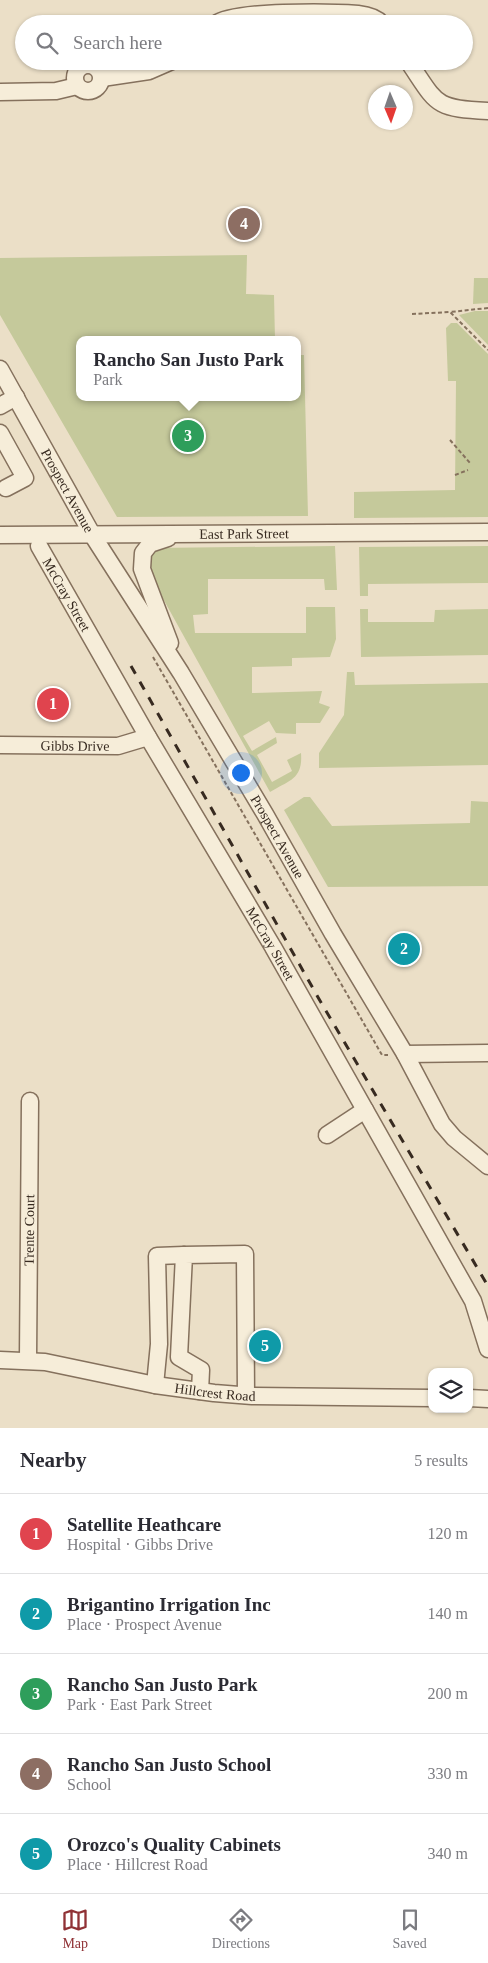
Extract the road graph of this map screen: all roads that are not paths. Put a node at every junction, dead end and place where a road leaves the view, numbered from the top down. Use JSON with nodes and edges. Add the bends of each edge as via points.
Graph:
{"nodes":[{"id":1,"x":272,"y":15,"type":"edge"},
{"id":2,"x":364,"y":15,"type":"edge"},
{"id":3,"x":80,"y":70,"type":"edge"},
{"id":4,"x":97,"y":70,"type":"edge"},
{"id":5,"x":151,"y":70,"type":"edge"},
{"id":6,"x":414,"y":70,"type":"edge"},
{"id":7,"x":0,"y":92,"type":"edge"},
{"id":8,"x":488,"y":112,"type":"edge"},
{"id":9,"x":0,"y":370,"type":"edge"},
{"id":10,"x":16,"y":397,"type":"junction"},
{"id":11,"x":0,"y":406,"type":"edge"},
{"id":12,"x":0,"y":434,"type":"edge"},
{"id":13,"x":6,"y":488,"type":"dead end"},
{"id":14,"x":488,"y":532,"type":"edge"},
{"id":15,"x":0,"y":535,"type":"edge"},
{"id":16,"x":181,"y":535,"type":"junction"},
{"id":17,"x":93,"y":536,"type":"junction"},
{"id":18,"x":39,"y":546,"type":"dead end"},
{"id":19,"x":181,"y":673,"type":"junction"},
{"id":20,"x":148,"y":737,"type":"junction"},
{"id":21,"x":0,"y":745,"type":"edge"},
{"id":22,"x":488,"y":1053,"type":"edge"},
{"id":23,"x":405,"y":1054,"type":"junction"},
{"id":24,"x":30,"y":1101,"type":"dead end"},
{"id":25,"x":365,"y":1110,"type":"junction"},
{"id":26,"x":328,"y":1135,"type":"dead end"},
{"id":27,"x":488,"y":1166,"type":"edge"},
{"id":28,"x":184,"y":1256,"type":"junction"},
{"id":29,"x":488,"y":1349,"type":"edge"},
{"id":30,"x":0,"y":1360,"type":"edge"},
{"id":31,"x":28,"y":1360,"type":"junction"},
{"id":32,"x":155,"y":1386,"type":"junction"},
{"id":33,"x":200,"y":1391,"type":"junction"},
{"id":34,"x":246,"y":1395,"type":"junction"},
{"id":35,"x":428,"y":1398,"type":"edge"},
{"id":36,"x":473,"y":1398,"type":"edge"},
{"id":37,"x":488,"y":1399,"type":"edge"}],
"edges":[{"from":1,"to":2,"type":"street"},
{"from":3,"to":7,"type":"street","via":[[76,74],[77,86],[56,91]]},
{"from":4,"to":5,"type":"street","via":[[102,78]]},
{"from":6,"to":8,"type":"street","via":[[439,104]]},
{"from":9,"to":10,"type":"street","name":"Prospect Avenue"},
{"from":10,"to":11,"type":"street"},
{"from":10,"to":17,"type":"street","name":"Prospect Avenue"},
{"from":12,"to":13,"type":"street","via":[[25,478]]},
{"from":14,"to":16,"type":"street","name":"East Park Street"},
{"from":15,"to":17,"type":"street","name":"East Park Street"},
{"from":16,"to":17,"type":"street","name":"East Park Street"},
{"from":16,"to":19,"type":"street","via":[[150,544],[142,559],[142,569]]},
{"from":17,"to":19,"type":"street","name":"Prospect Avenue"},
{"from":18,"to":20,"type":"street","name":"McCray Street"},
{"from":19,"to":23,"type":"street","name":"Prospect Avenue"},
{"from":20,"to":21,"type":"street","name":"Gibbs Drive","via":[[118,746]]},
{"from":20,"to":25,"type":"street","name":"McCray Street"},
{"from":22,"to":23,"type":"street"},
{"from":23,"to":27,"type":"street","name":"Prospect Avenue","via":[[442,1124]]},
{"from":24,"to":31,"type":"street","name":"Trente Court"},
{"from":25,"to":26,"type":"street"},
{"from":25,"to":29,"type":"street","name":"McCray Street","via":[[473,1301]]},
{"from":28,"to":32,"type":"street","via":[[157,1256],[159,1344]]},
{"from":28,"to":33,"type":"street","via":[[179,1357],[201,1370]]},
{"from":28,"to":34,"type":"street","via":[[245,1254]]},
{"from":30,"to":31,"type":"street","name":"Hillcrest Road"},
{"from":31,"to":32,"type":"street","name":"Hillcrest Road"},
{"from":32,"to":33,"type":"street","name":"Hillcrest Road"},
{"from":33,"to":34,"type":"street","name":"Hillcrest Road"},
{"from":34,"to":35,"type":"street","name":"Hillcrest Road"},
{"from":36,"to":37,"type":"street"}]}
